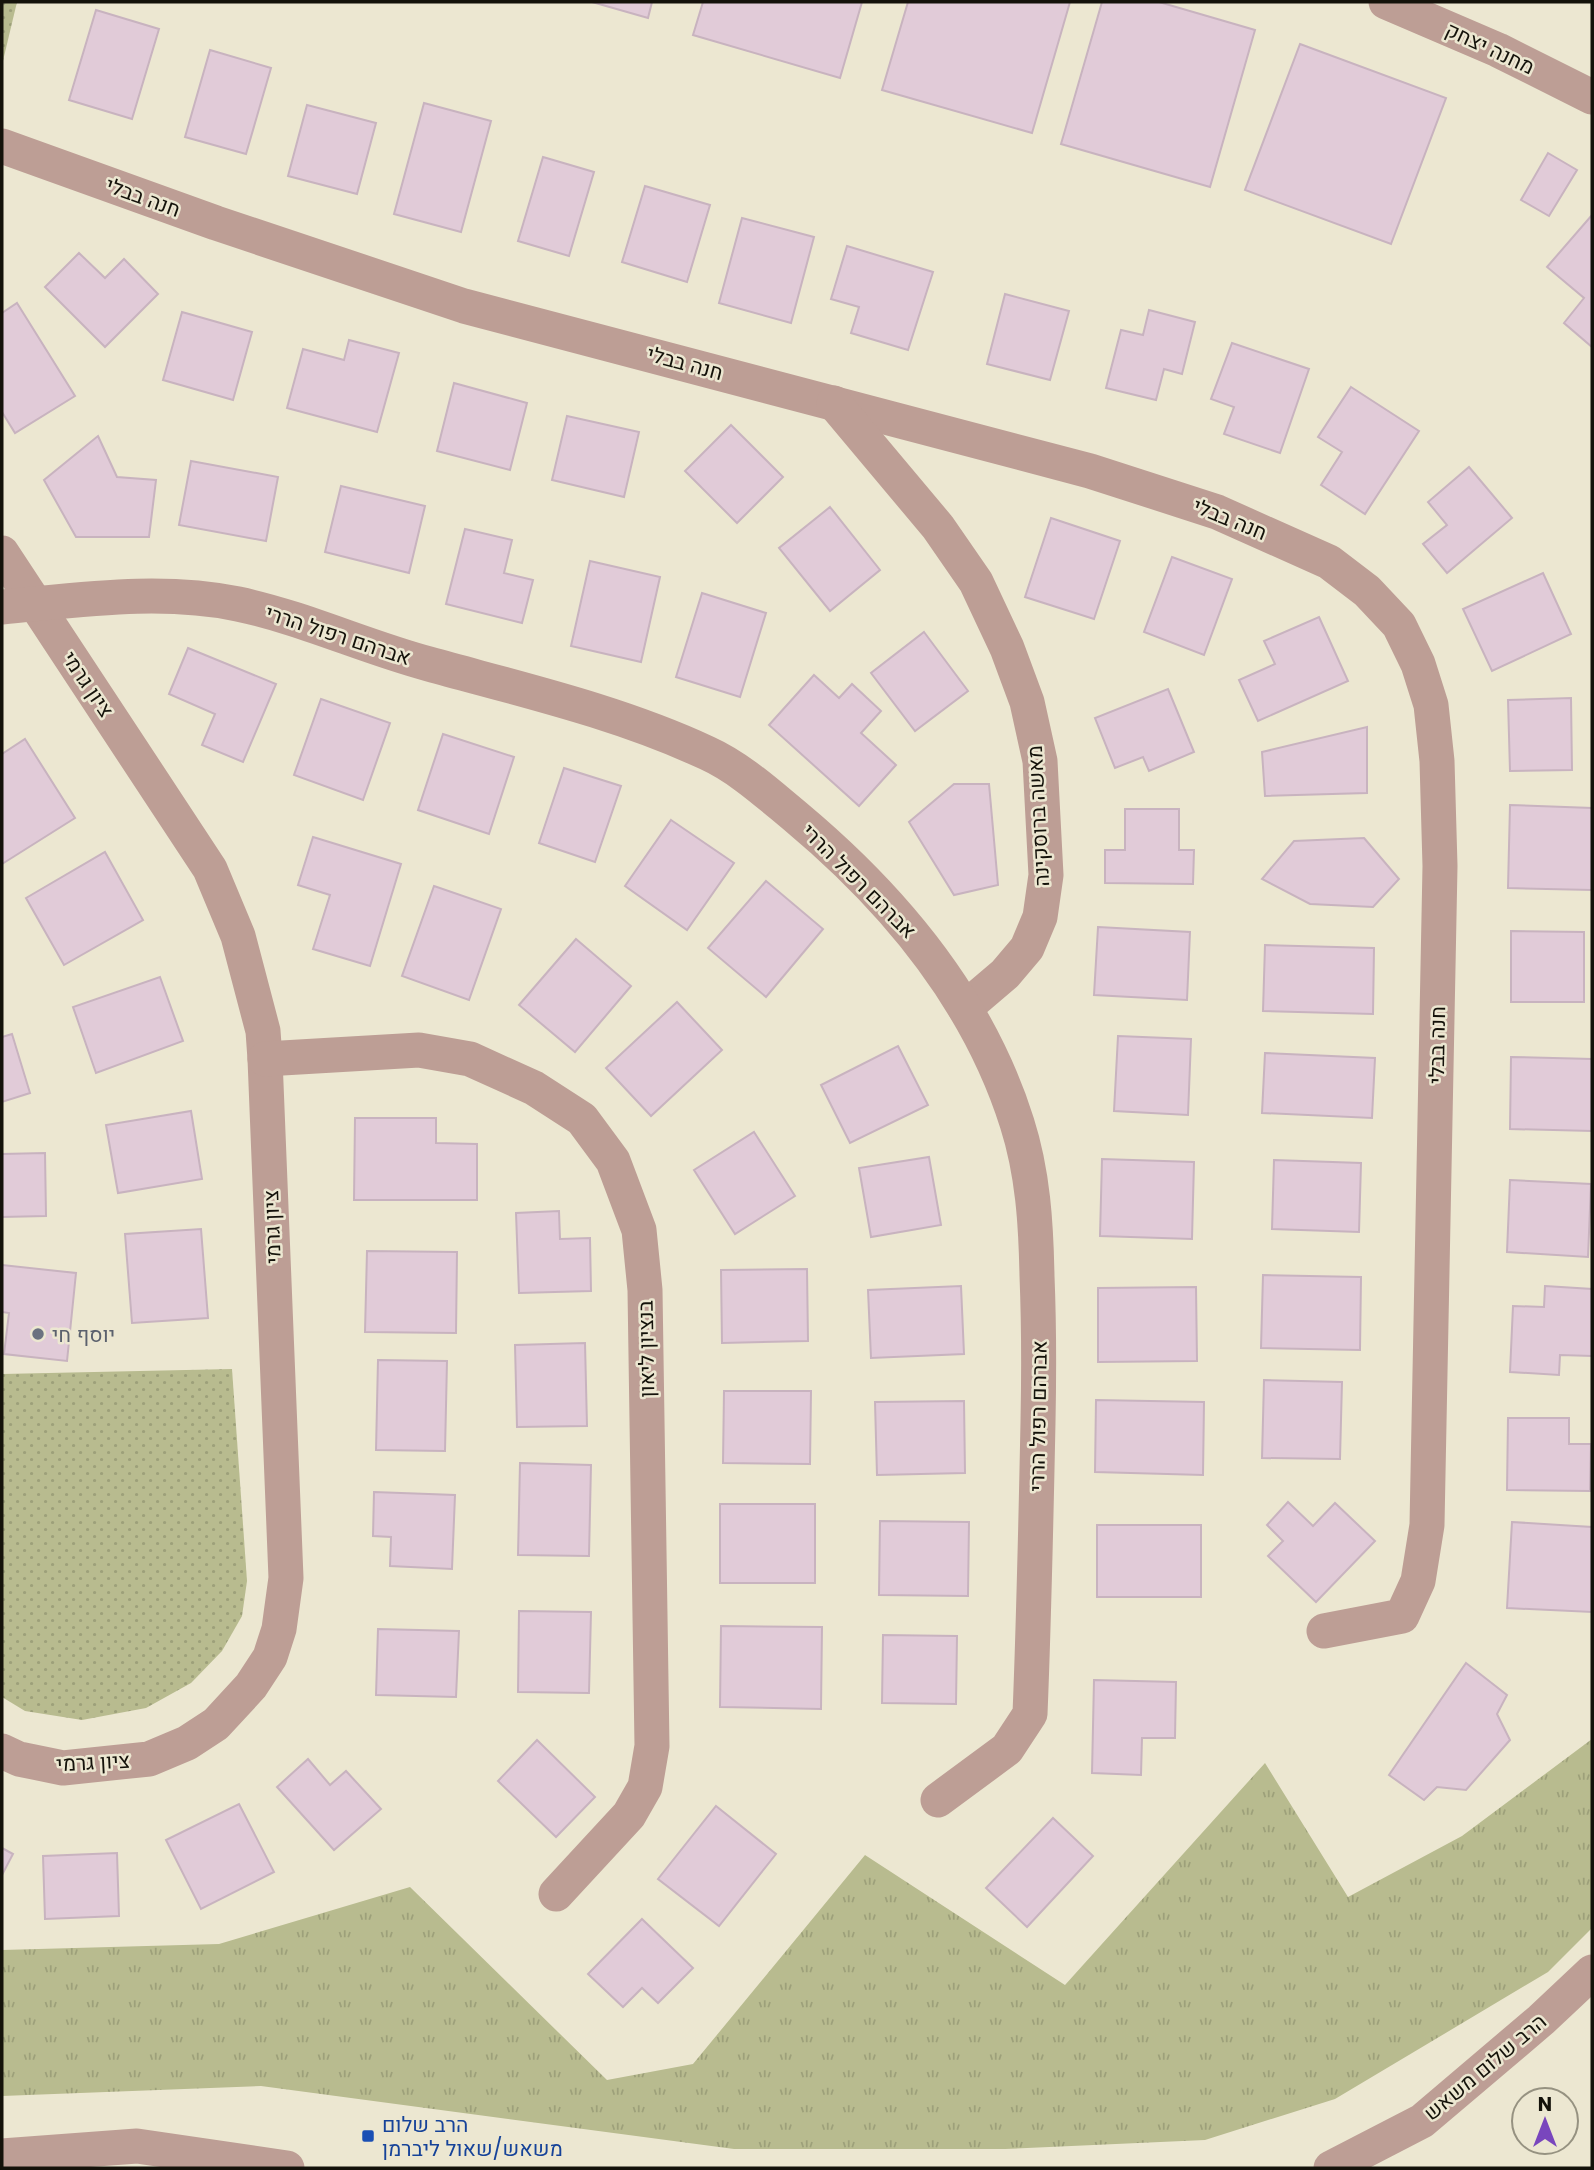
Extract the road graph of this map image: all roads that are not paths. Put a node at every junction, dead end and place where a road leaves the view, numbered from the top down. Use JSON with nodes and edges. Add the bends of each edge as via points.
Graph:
{"nodes":[{"id":1,"x":1386,"y":2,"type":"edge"},
{"id":2,"x":1592,"y":97,"type":"edge"},
{"id":3,"x":2,"y":146,"type":"edge"},
{"id":4,"x":834,"y":402,"type":"junction"},
{"id":5,"x":2,"y":553,"type":"edge"},
{"id":6,"x":18,"y":605,"type":"edge"},
{"id":7,"x":965,"y":1008,"type":"junction"},
{"id":8,"x":265,"y":1059,"type":"junction"},
{"id":9,"x":1324,"y":1631,"type":"dead end"},
{"id":10,"x":2,"y":1751,"type":"edge"},
{"id":11,"x":937,"y":1800,"type":"dead end"},
{"id":12,"x":556,"y":1894,"type":"dead end"},
{"id":13,"x":1592,"y":1972,"type":"edge"},
{"id":14,"x":2,"y":2156,"type":"edge"},
{"id":15,"x":287,"y":2168,"type":"edge"},
{"id":16,"x":1331,"y":2168,"type":"edge"}],
"edges":[{"from":1,"to":2,"type":"street","name":"מחנה יצחק"},
{"from":3,"to":4,"type":"street","name":"חנה בבלי","via":[[464,306]]},
{"from":4,"to":7,"type":"street","name":"מאשה ברוסקינה","via":[[976,582],[1027,702],[1040,761],[1046,875],[1040,917],[1027,948]]},
{"from":4,"to":9,"type":"street","name":"חנה בבלי","via":[[1090,471],[1260,530],[1329,562],[1367,591],[1399,625],[1418,664],[1431,705],[1436,750],[1440,866],[1427,1525],[1418,1581],[1402,1616]]},
{"from":5,"to":6,"type":"street","name":"ציון גרמי"},
{"from":6,"to":7,"type":"street","name":"אברהם רפול הררי","via":[[102,597],[235,603],[621,719],[712,755],[760,787],[871,886],[916,936]]},
{"from":6,"to":8,"type":"street","name":"ציון גרמי","via":[[209,869],[238,936],[264,1031]]},
{"from":7,"to":11,"type":"street","name":"אברהם רפול הררי","via":[[986,1043],[1017,1123],[1033,1189],[1040,1354],[1034,1616],[1030,1714],[1007,1749]]},
{"from":8,"to":10,"type":"street","name":"ציון גרמי","via":[[286,1578],[270,1657],[216,1724],[149,1759],[63,1768]]},
{"from":8,"to":12,"type":"street","name":"בנציון ליאון","via":[[419,1050],[470,1059],[534,1088],[582,1119],[613,1161],[639,1230],[645,1290],[652,1746],[645,1787],[629,1815]]},
{"from":13,"to":16,"type":"street","name":"הרב שלום משאש","via":[[1422,2121]]},
{"from":14,"to":15,"type":"street","via":[[137,2146]]}]}
